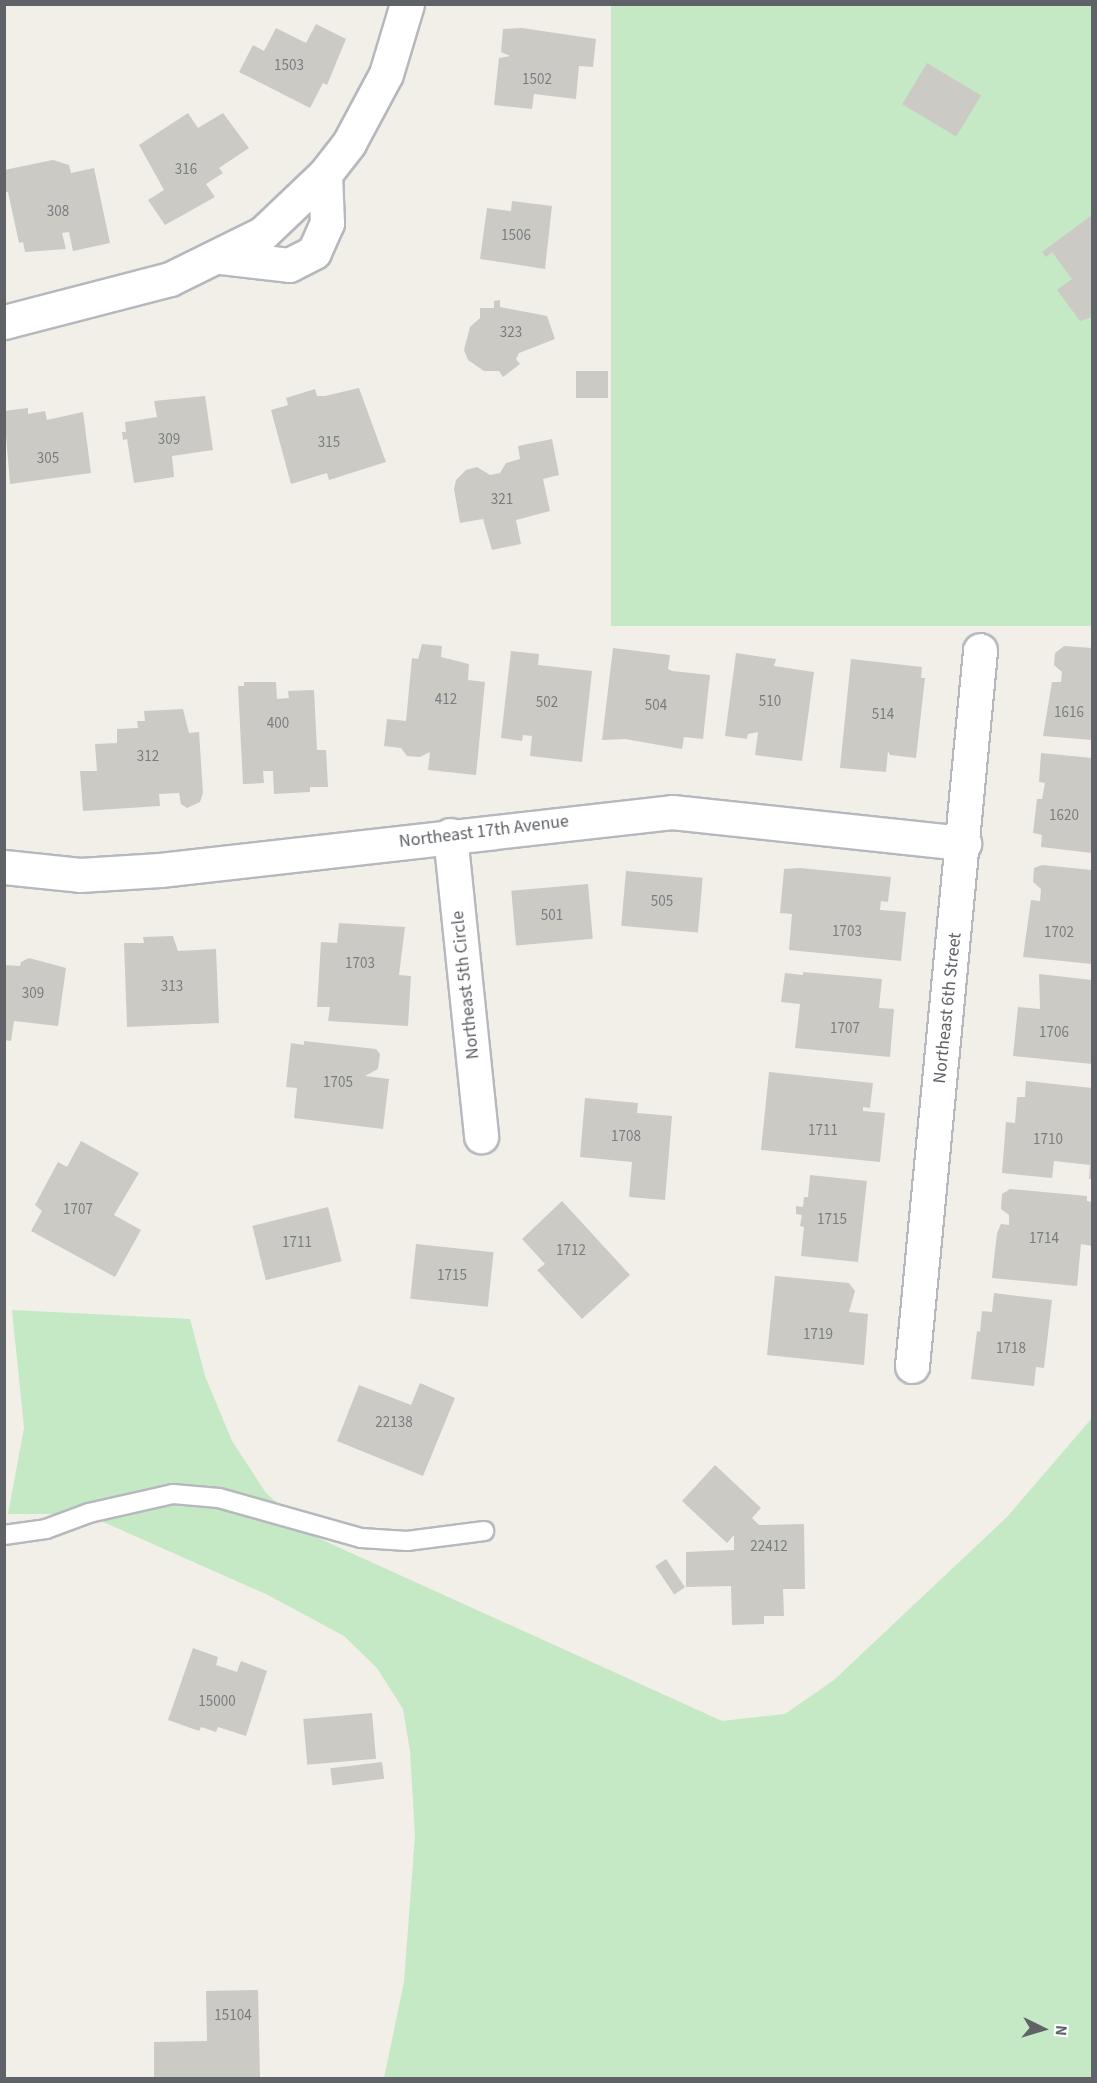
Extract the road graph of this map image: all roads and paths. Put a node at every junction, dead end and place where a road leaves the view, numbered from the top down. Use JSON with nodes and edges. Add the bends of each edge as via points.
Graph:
{"nodes":[{"id":1,"x":407,"y":4,"type":"edge"},
{"id":2,"x":325,"y":174,"type":"junction"},
{"id":3,"x":221,"y":257,"type":"junction"},
{"id":4,"x":4,"y":322,"type":"edge"},
{"id":5,"x":980,"y":650,"type":"dead end"},
{"id":6,"x":450,"y":835,"type":"junction"},
{"id":7,"x":964,"y":843,"type":"junction"},
{"id":8,"x":4,"y":867,"type":"edge"},
{"id":9,"x":481,"y":1136,"type":"dead end"},
{"id":10,"x":912,"y":1366,"type":"dead end"},
{"id":11,"x":484,"y":1531,"type":"dead end"},
{"id":12,"x":4,"y":1535,"type":"edge"}],
"edges":[{"from":1,"to":2,"type":"street","via":[[393,56],[369,110]]},
{"from":2,"to":3,"type":"street","via":[[263,233]]},
{"from":2,"to":3,"type":"street","via":[[327,223],[314,252],[289,265]]},
{"from":3,"to":4,"type":"street","via":[[170,279]]},
{"from":5,"to":7,"type":"street","name":"Northeast 6th Street"},
{"from":6,"to":7,"type":"street","name":"Northeast 17th Avenue","via":[[672,812]]},
{"from":6,"to":8,"type":"street","name":"Northeast 17th Avenue","via":[[160,870],[80,875]]},
{"from":6,"to":9,"type":"street","name":"Northeast 5th Circle"},
{"from":7,"to":10,"type":"street","name":"Northeast 6th Street"},
{"from":11,"to":12,"type":"lane","via":[[407,1541],[362,1538],[219,1498],[173,1494],[89,1513],[46,1528]]}]}
